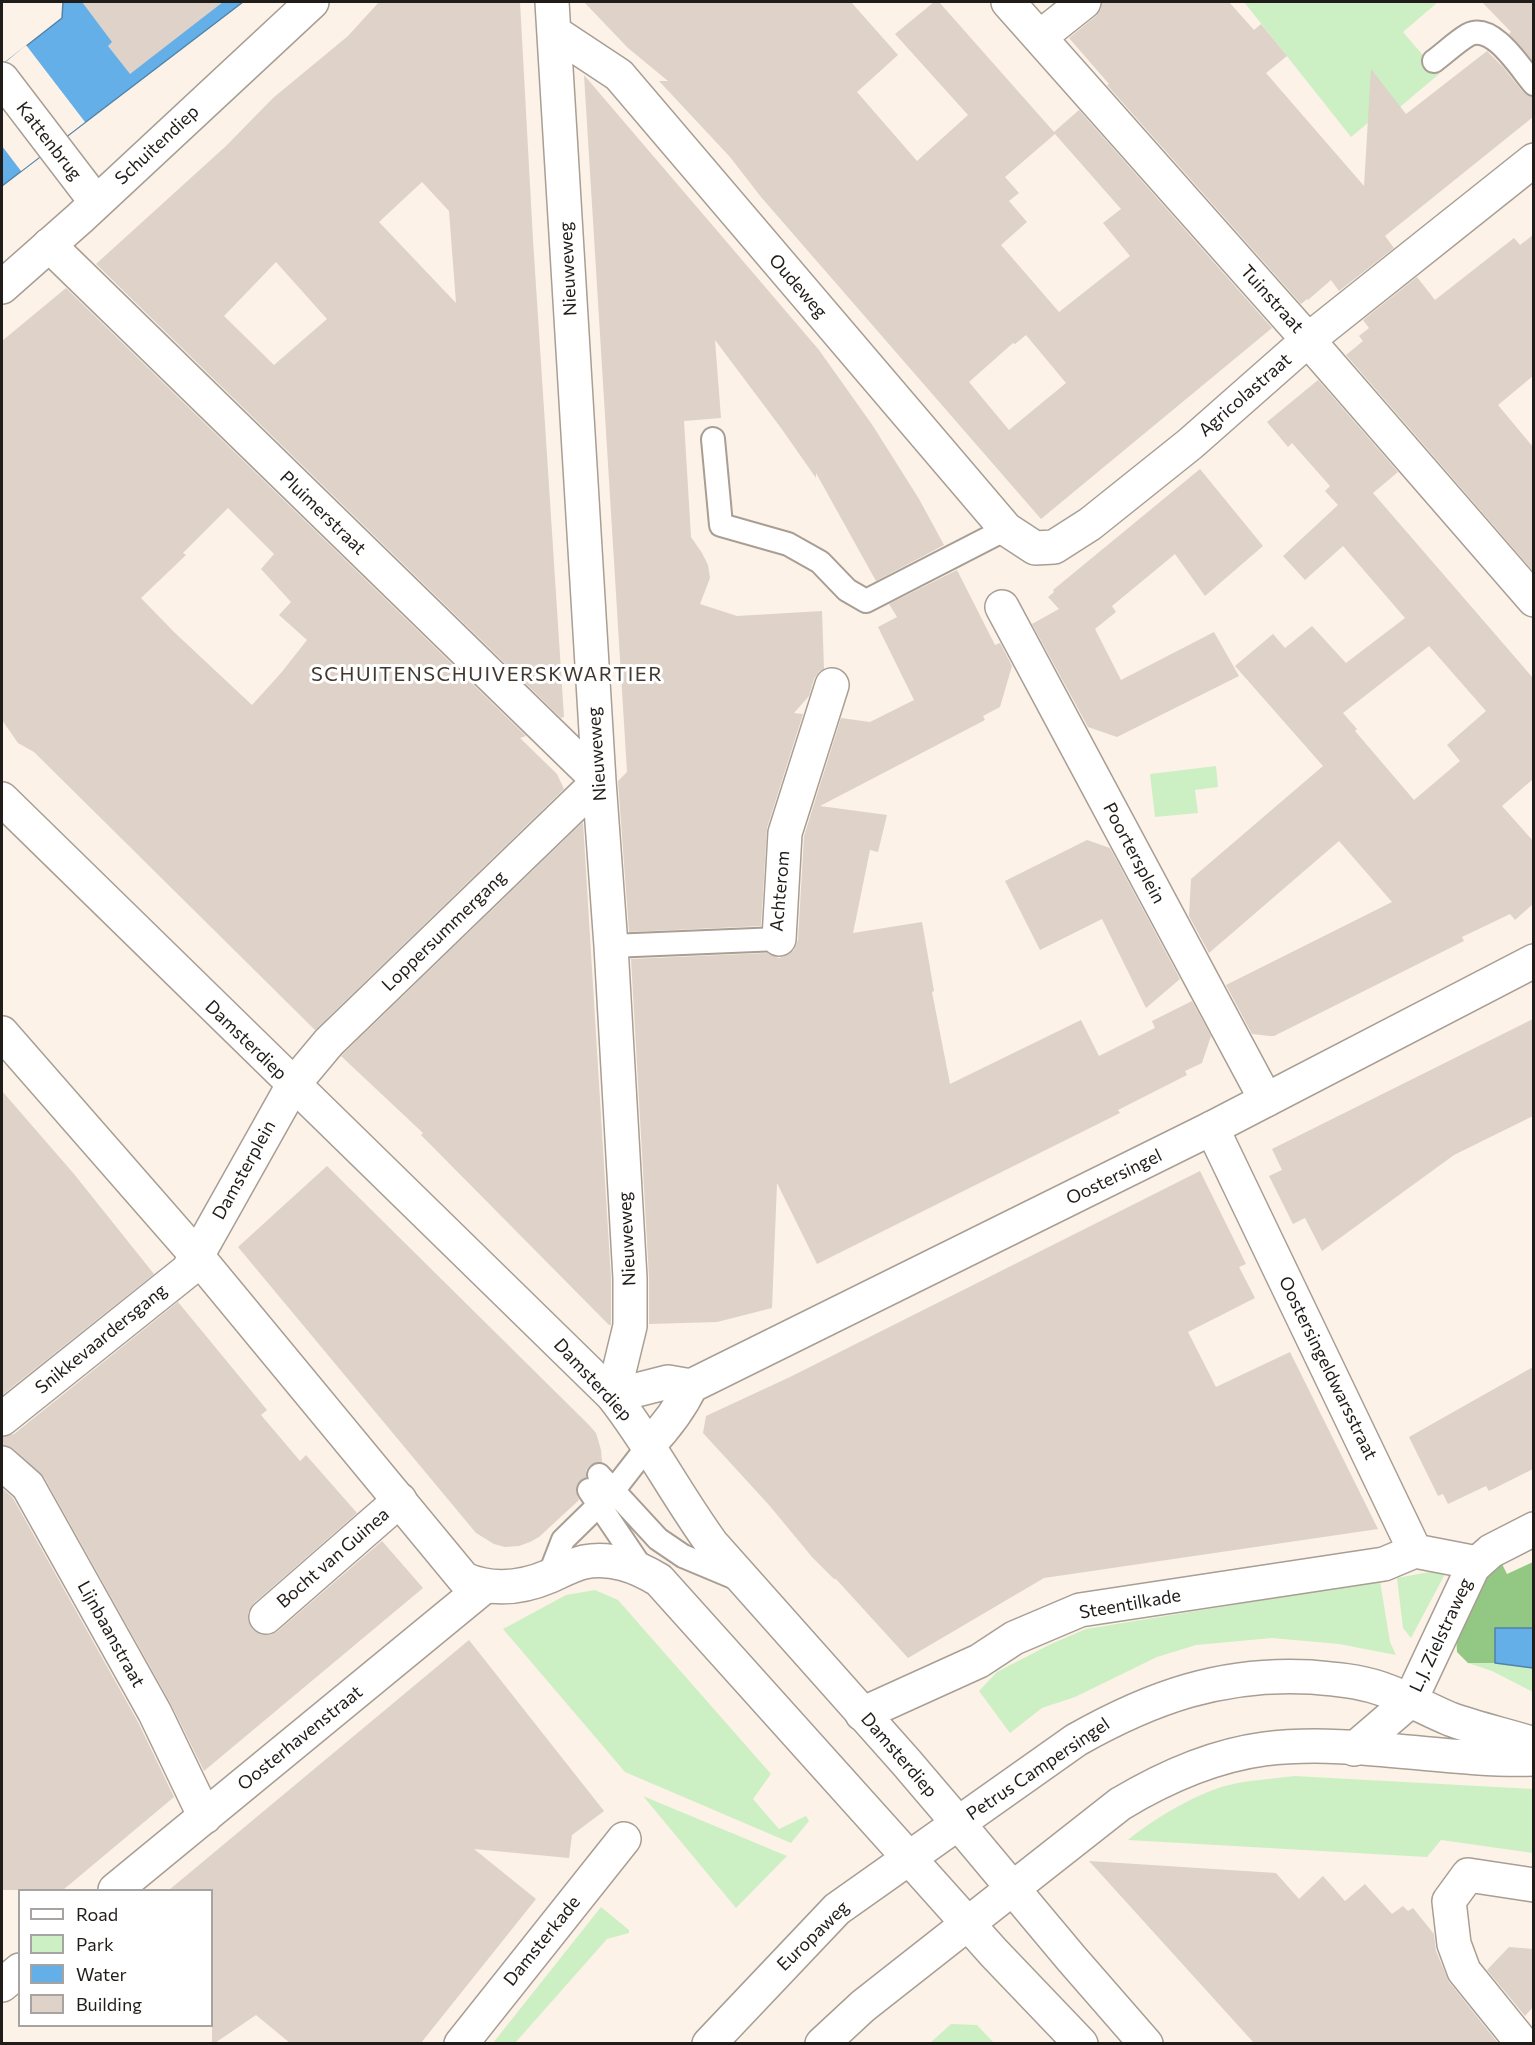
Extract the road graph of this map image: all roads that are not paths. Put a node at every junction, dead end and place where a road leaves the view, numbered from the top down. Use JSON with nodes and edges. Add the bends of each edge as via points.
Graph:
{"nodes":[{"id":1,"x":312,"y":2,"type":"edge"},
{"id":2,"x":1008,"y":2,"type":"edge"},
{"id":3,"x":1084,"y":2,"type":"edge"},
{"id":4,"x":553,"y":17,"type":"edge"},
{"id":5,"x":1040,"y":37,"type":"junction"},
{"id":6,"x":1434,"y":61,"type":"dead end"},
{"id":7,"x":2,"y":79,"type":"edge"},
{"id":8,"x":1533,"y":84,"type":"edge"},
{"id":9,"x":1533,"y":160,"type":"edge"},
{"id":10,"x":96,"y":202,"type":"junction"},
{"id":11,"x":50,"y":245,"type":"junction"},
{"id":12,"x":2,"y":287,"type":"edge"},
{"id":13,"x":1308,"y":340,"type":"junction"},
{"id":14,"x":713,"y":439,"type":"dead end"},
{"id":15,"x":1006,"y":529,"type":"junction"},
{"id":16,"x":1035,"y":548,"type":"joint"},
{"id":17,"x":1533,"y":600,"type":"edge"},
{"id":18,"x":1002,"y":607,"type":"dead end"},
{"id":19,"x":832,"y":685,"type":"dead end"},
{"id":20,"x":598,"y":781,"type":"junction"},
{"id":21,"x":2,"y":799,"type":"edge"},
{"id":22,"x":779,"y":939,"type":"joint"},
{"id":23,"x":611,"y":946,"type":"junction"},
{"id":24,"x":1533,"y":961,"type":"edge"},
{"id":25,"x":2,"y":1032,"type":"edge"},
{"id":26,"x":293,"y":1085,"type":"junction"},
{"id":27,"x":1266,"y":1100,"type":"junction"},
{"id":28,"x":1212,"y":1128,"type":"junction"},
{"id":29,"x":197,"y":1256,"type":"junction"},
{"id":30,"x":691,"y":1386,"type":"junction"},
{"id":31,"x":613,"y":1396,"type":"junction"},
{"id":32,"x":2,"y":1419,"type":"edge"},
{"id":33,"x":648,"y":1446,"type":"junction"},
{"id":34,"x":2,"y":1463,"type":"edge"},
{"id":35,"x":600,"y":1491,"type":"junction"},
{"id":36,"x":400,"y":1500,"type":"junction"},
{"id":37,"x":1533,"y":1529,"type":"edge"},
{"id":38,"x":1415,"y":1551,"type":"junction"},
{"id":39,"x":1477,"y":1563,"type":"junction"},
{"id":40,"x":642,"y":1570,"type":"junction"},
{"id":41,"x":549,"y":1576,"type":"junction"},
{"id":42,"x":745,"y":1581,"type":"junction"},
{"id":43,"x":485,"y":1586,"type":"junction"},
{"id":44,"x":266,"y":1617,"type":"dead end"},
{"id":45,"x":1410,"y":1701,"type":"junction"},
{"id":46,"x":862,"y":1714,"type":"junction"},
{"id":47,"x":1533,"y":1744,"type":"edge"},
{"id":48,"x":1354,"y":1749,"type":"junction"},
{"id":49,"x":1533,"y":1760,"type":"edge"},
{"id":50,"x":205,"y":1816,"type":"junction"},
{"id":51,"x":958,"y":1823,"type":"junction"},
{"id":52,"x":624,"y":1839,"type":"dead end"},
{"id":53,"x":909,"y":1858,"type":"junction"},
{"id":54,"x":1533,"y":1885,"type":"edge"},
{"id":55,"x":117,"y":1889,"type":"edge"},
{"id":56,"x":1013,"y":1889,"type":"junction"},
{"id":57,"x":968,"y":1924,"type":"junction"},
{"id":58,"x":18,"y":1972,"type":"edge"},
{"id":59,"x":2,"y":1985,"type":"edge"},
{"id":60,"x":461,"y":2043,"type":"edge"},
{"id":61,"x":709,"y":2043,"type":"edge"},
{"id":62,"x":822,"y":2043,"type":"edge"},
{"id":63,"x":1081,"y":2043,"type":"edge"},
{"id":64,"x":1146,"y":2043,"type":"edge"},
{"id":65,"x":1523,"y":2043,"type":"edge"}],
"edges":[{"from":1,"to":10,"type":"street","name":"Schuitendiep"},
{"from":2,"to":5,"type":"street","name":"Tuinstraat"},
{"from":3,"to":5,"type":"street"},
{"from":4,"to":15,"type":"street","name":"Oudeweg","via":[[619,75]]},
{"from":4,"to":20,"type":"street","name":"Nieuweweg"},
{"from":5,"to":13,"type":"street","name":"Tuinstraat"},
{"from":6,"to":8,"type":"lane","via":[[1470,34],[1483,32],[1495,38]]},
{"from":7,"to":10,"type":"street","name":"Kattenbrug"},
{"from":9,"to":13,"type":"street","name":"Agricolastraat"},
{"from":10,"to":11,"type":"street","name":"Schuitendiep"},
{"from":11,"to":12,"type":"street","name":"Schuitendiep"},
{"from":11,"to":20,"type":"street","name":"Pluimerstraat"},
{"from":13,"to":16,"type":"street","name":"Agricolastraat","via":[[1190,444],[1090,524],[1054,547]]},
{"from":13,"to":17,"type":"street","name":"Tuinstraat"},
{"from":14,"to":15,"type":"lane","via":[[721,525],[788,544],[820,562],[847,590],[866,602]]},
{"from":15,"to":16,"type":"street","name":"Oudeweg"},
{"from":18,"to":27,"type":"street","name":"Poortersplein"},
{"from":19,"to":22,"type":"street","name":"Achterom","via":[[785,834]]},
{"from":20,"to":23,"type":"street","name":"Nieuweweg"},
{"from":20,"to":26,"type":"street","name":"Loppersummergang","via":[[329,1042]]},
{"from":21,"to":26,"type":"street","name":"Damsterdiep"},
{"from":22,"to":23,"type":"lane","name":"Achterom"},
{"from":23,"to":31,"type":"street","name":"Nieuweweg","via":[[630,1278],[630,1326]]},
{"from":24,"to":27,"type":"street","name":"Oostersingel"},
{"from":25,"to":29,"type":"street"},
{"from":26,"to":29,"type":"street","name":"Damsterplein"},
{"from":26,"to":31,"type":"street","name":"Damsterdiep"},
{"from":27,"to":28,"type":"street","name":"Oostersingel"},
{"from":28,"to":30,"type":"street","name":"Oostersingel"},
{"from":28,"to":38,"type":"street","name":"Oostersingeldwarsstraat"},
{"from":29,"to":32,"type":"street","name":"Snikkevaardersgang","via":[[187,1271]]},
{"from":29,"to":36,"type":"street"},
{"from":30,"to":31,"type":"street","via":[[668,1382]]},
{"from":30,"to":33,"type":"street","via":[[666,1427]]},
{"from":31,"to":33,"type":"street","name":"Damsterdiep"},
{"from":33,"to":35,"type":"lane"},
{"from":33,"to":42,"type":"street","name":"Damsterdiep","via":[[685,1507]]},
{"from":34,"to":50,"type":"street","name":"Lijnbaanstraat","via":[[28,1486],[155,1713]]},
{"from":35,"to":40,"type":"lane"},
{"from":35,"to":41,"type":"lane","via":[[563,1540]]},
{"from":35,"to":42,"type":"lane","via":[[670,1548]]},
{"from":36,"to":43,"type":"street","via":[[464,1579]]},
{"from":36,"to":44,"type":"street","name":"Bocht van Guinea"},
{"from":37,"to":39,"type":"street","name":"L.J. Zielstraweg"},
{"from":38,"to":39,"type":"street"},
{"from":38,"to":46,"type":"street","name":"Steentilkade","via":[[1384,1564],[1080,1610],[1014,1638],[979,1661]]},
{"from":39,"to":45,"type":"street","name":"L.J. Zielstraweg"},
{"from":40,"to":41,"type":"street","via":[[615,1562],[586,1562]]},
{"from":40,"to":53,"type":"street","via":[[659,1580]]},
{"from":41,"to":43,"type":"street","via":[[506,1588]]},
{"from":42,"to":46,"type":"street","name":"Damsterdiep"},
{"from":43,"to":50,"type":"street","name":"Oosterhavenstraat"},
{"from":45,"to":47,"type":"street","name":"Petrus Campersingel","via":[[1452,1719]]},
{"from":45,"to":48,"type":"street","name":"L.J. Zielstraweg"},
{"from":45,"to":51,"type":"street","name":"Petrus Campersingel","via":[[1378,1687],[1335,1679],[1290,1676],[1201,1687],[1157,1700],[1096,1728]]},
{"from":46,"to":51,"type":"street","name":"Damsterdiep"},
{"from":48,"to":49,"type":"street","via":[[1494,1761]]},
{"from":48,"to":56,"type":"street","via":[[1264,1749],[1191,1768],[1120,1804]]},
{"from":50,"to":55,"type":"street","name":"Oosterhavenstraat"},
{"from":51,"to":53,"type":"street","name":"Europaweg"},
{"from":51,"to":56,"type":"street","name":"Damsterdiep"},
{"from":52,"to":60,"type":"street","name":"Damsterkade"},
{"from":53,"to":57,"type":"street"},
{"from":53,"to":61,"type":"street","name":"Europaweg","via":[[837,1909]]},
{"from":54,"to":65,"type":"street","via":[[1468,1875],[1449,1901],[1454,1944],[1464,1971]]},
{"from":56,"to":57,"type":"street"},
{"from":56,"to":64,"type":"street","name":"Damsterdiep"},
{"from":57,"to":62,"type":"street"},
{"from":57,"to":63,"type":"street"},
{"from":58,"to":59,"type":"street"}]}
